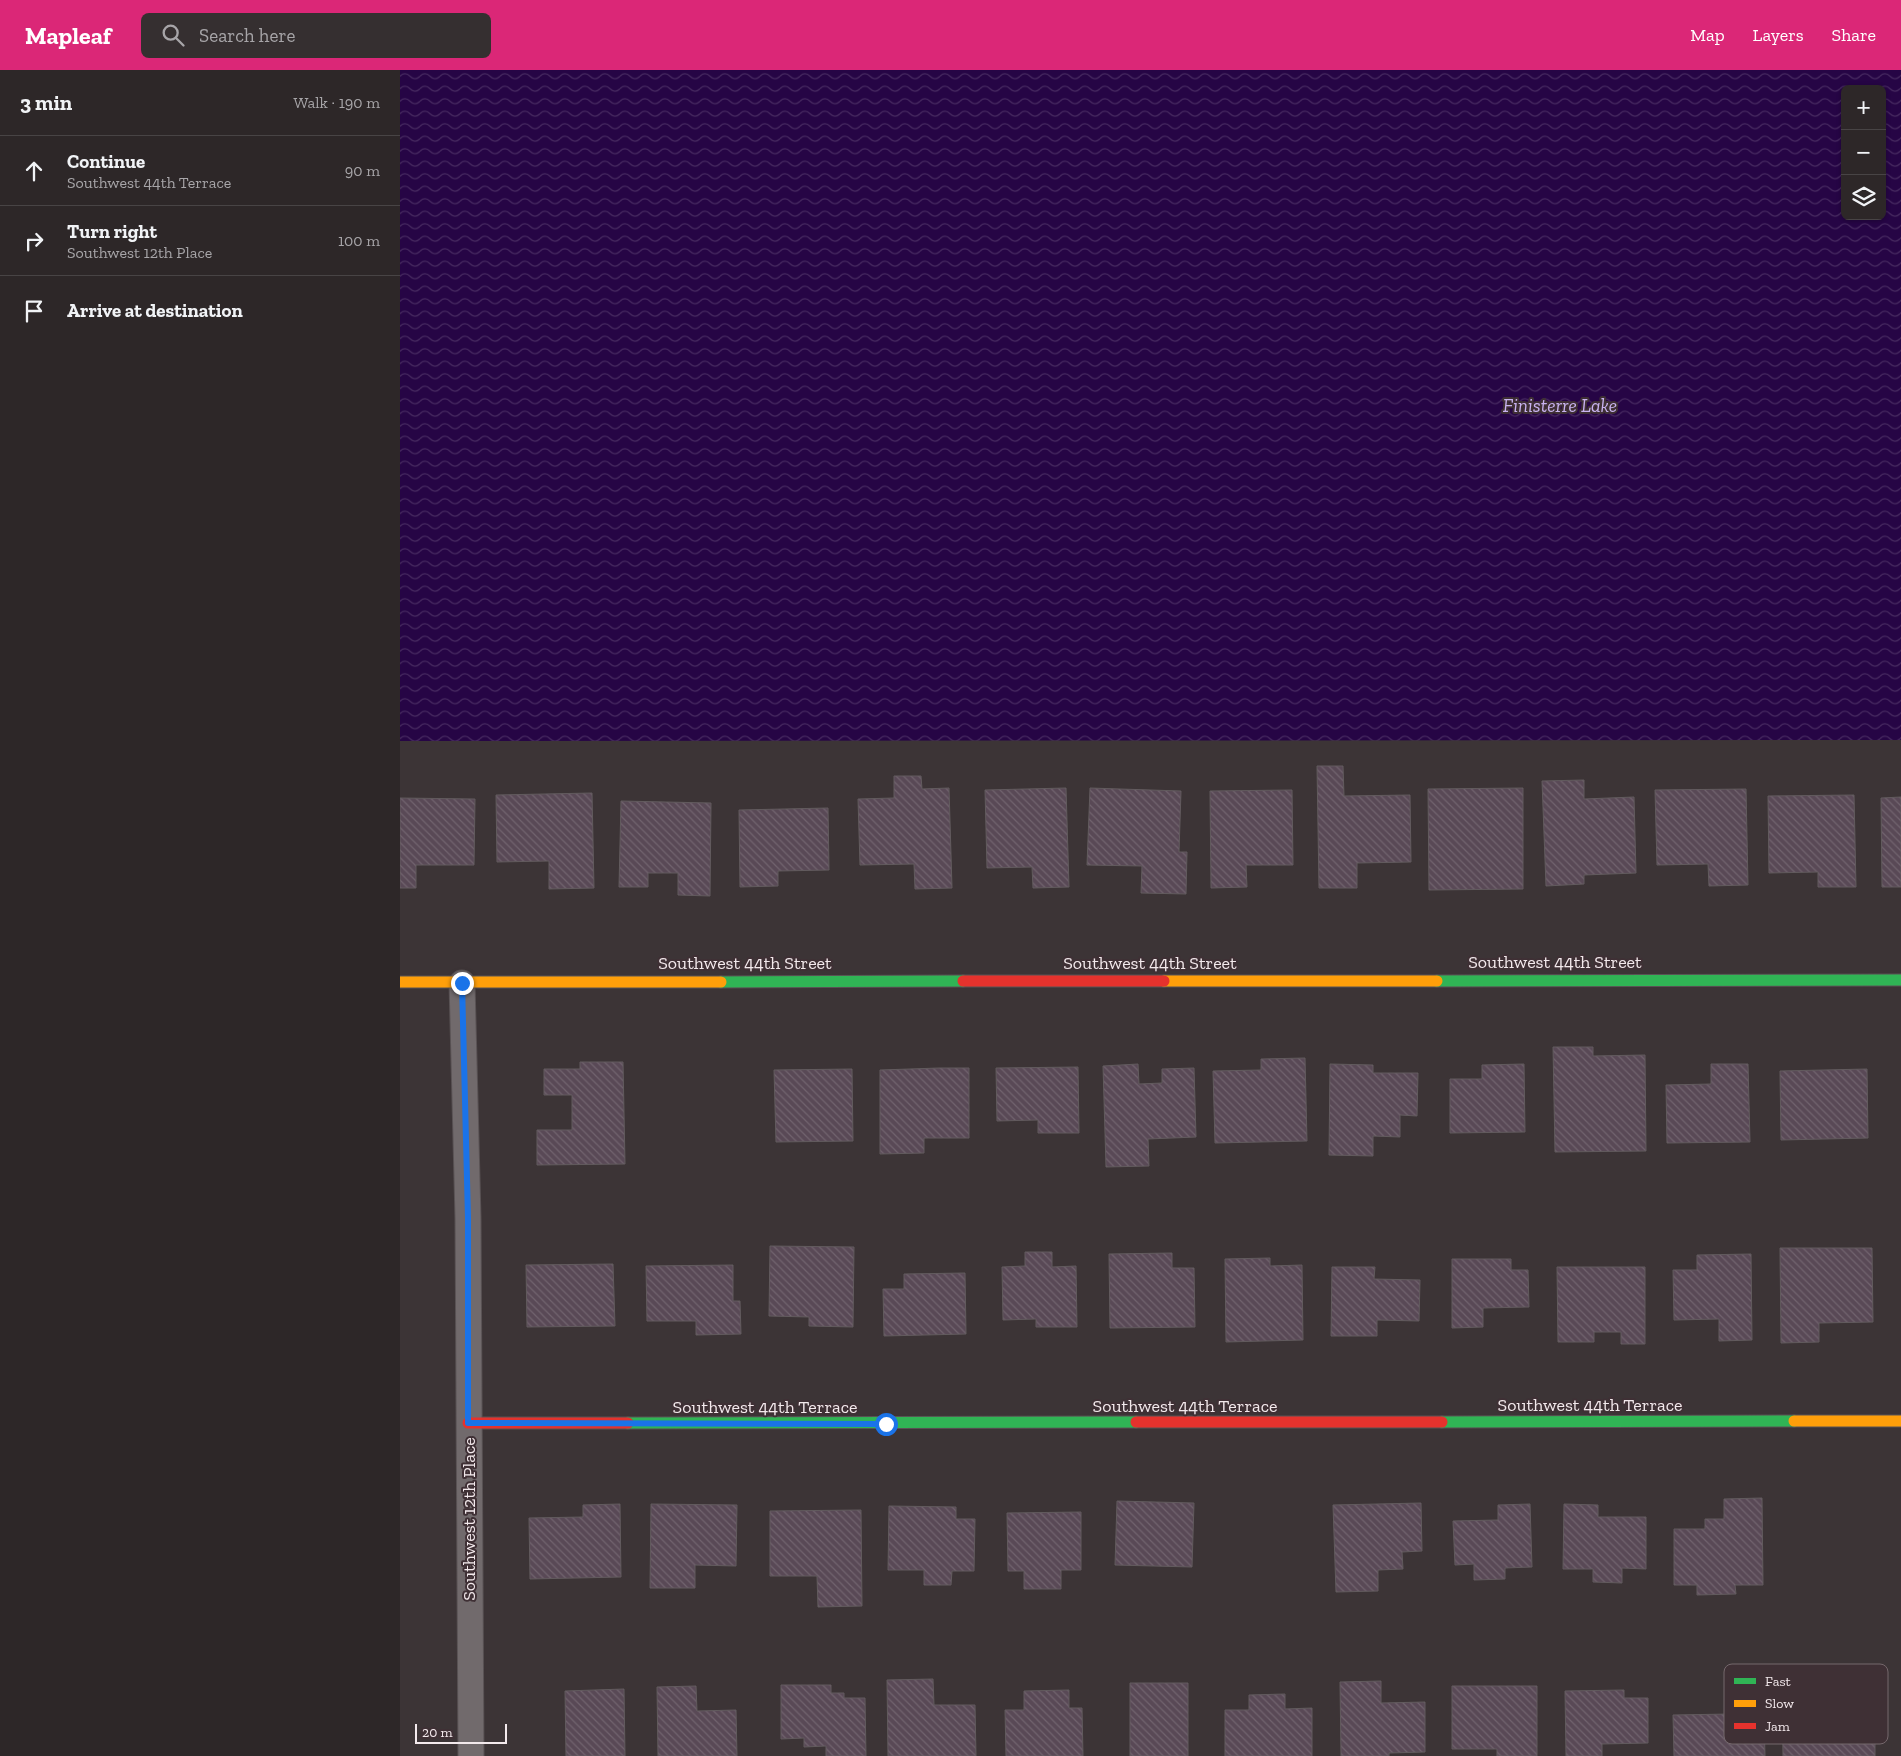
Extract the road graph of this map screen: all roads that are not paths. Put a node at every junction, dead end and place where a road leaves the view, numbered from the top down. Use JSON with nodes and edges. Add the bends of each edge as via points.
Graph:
{"nodes":[{"id":1,"x":1901,"y":980,"type":"edge"},
{"id":2,"x":400,"y":982,"type":"edge"},
{"id":3,"x":462,"y":983,"type":"junction"},
{"id":4,"x":1901,"y":1421,"type":"edge"},
{"id":5,"x":468,"y":1423,"type":"junction"},
{"id":6,"x":471,"y":1756,"type":"edge"}],
"edges":[{"from":1,"to":3,"type":"street","name":"Southwest 44th Street"},
{"from":2,"to":3,"type":"street","name":"Southwest 44th Street"},
{"from":3,"to":5,"type":"street","name":"Southwest 12th Place","via":[[468,1218]]},
{"from":4,"to":5,"type":"street","name":"Southwest 44th Terrace"},
{"from":5,"to":6,"type":"street","name":"Southwest 12th Place"}]}
